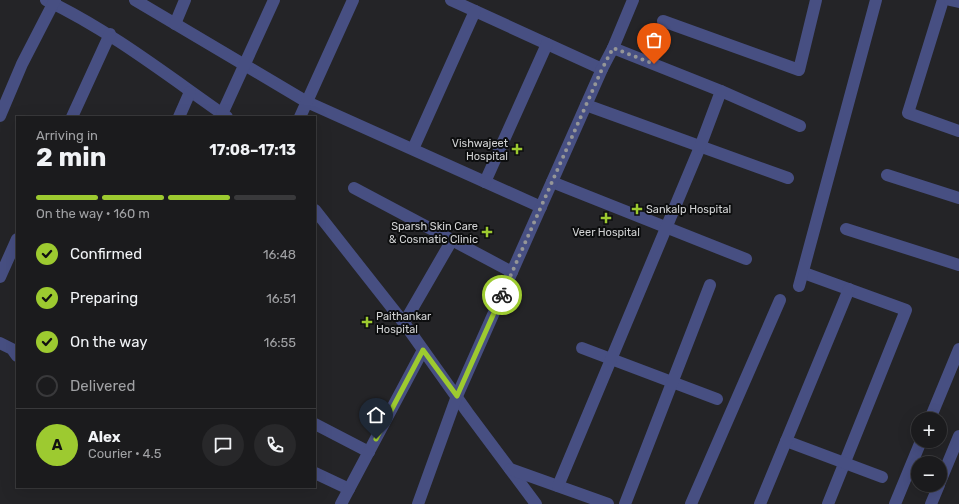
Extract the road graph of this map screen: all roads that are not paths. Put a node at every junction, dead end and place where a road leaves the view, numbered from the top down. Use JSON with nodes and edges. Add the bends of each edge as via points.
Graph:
{"nodes":[{"id":1,"x":135,"y":0,"type":"edge"},
{"id":2,"x":185,"y":0,"type":"edge"},
{"id":3,"x":274,"y":0,"type":"edge"},
{"id":4,"x":353,"y":0,"type":"edge"},
{"id":5,"x":451,"y":0,"type":"edge"},
{"id":6,"x":633,"y":0,"type":"edge"},
{"id":7,"x":816,"y":0,"type":"edge"},
{"id":8,"x":876,"y":0,"type":"edge"},
{"id":9,"x":943,"y":0,"type":"edge"},
{"id":10,"x":950,"y":0,"type":"edge"},
{"id":11,"x":51,"y":1,"type":"edge"},
{"id":12,"x":959,"y":2,"type":"edge"},
{"id":13,"x":475,"y":11,"type":"junction"},
{"id":14,"x":663,"y":21,"type":"dead end"},
{"id":15,"x":175,"y":24,"type":"junction"},
{"id":16,"x":110,"y":34,"type":"junction"},
{"id":17,"x":547,"y":44,"type":"junction"},
{"id":18,"x":613,"y":48,"type":"junction"},
{"id":19,"x":245,"y":65,"type":"junction"},
{"id":20,"x":602,"y":69,"type":"junction"},
{"id":21,"x":721,"y":91,"type":"junction"},
{"id":22,"x":190,"y":92,"type":"junction"},
{"id":23,"x":3,"y":100,"type":"edge"},
{"id":24,"x":307,"y":102,"type":"junction"},
{"id":25,"x":586,"y":105,"type":"junction"},
{"id":26,"x":0,"y":116,"type":"edge"},
{"id":27,"x":72,"y":116,"type":"edge"},
{"id":28,"x":179,"y":116,"type":"edge"},
{"id":29,"x":225,"y":116,"type":"edge"},
{"id":30,"x":300,"y":116,"type":"edge"},
{"id":31,"x":800,"y":126,"type":"dead end"},
{"id":32,"x":959,"y":131,"type":"edge"},
{"id":33,"x":700,"y":147,"type":"junction"},
{"id":34,"x":413,"y":149,"type":"junction"},
{"id":35,"x":887,"y":175,"type":"dead end"},
{"id":36,"x":788,"y":178,"type":"dead end"},
{"id":37,"x":485,"y":182,"type":"junction"},
{"id":38,"x":552,"y":182,"type":"junction"},
{"id":39,"x":354,"y":188,"type":"dead end"},
{"id":40,"x":959,"y":198,"type":"edge"},
{"id":41,"x":541,"y":207,"type":"junction"},
{"id":42,"x":316,"y":211,"type":"edge"},
{"id":43,"x":666,"y":228,"type":"junction"},
{"id":44,"x":846,"y":229,"type":"dead end"},
{"id":45,"x":452,"y":240,"type":"junction"},
{"id":46,"x":16,"y":241,"type":"edge"},
{"id":47,"x":746,"y":259,"type":"dead end"},
{"id":48,"x":959,"y":265,"type":"edge"},
{"id":49,"x":512,"y":272,"type":"junction"},
{"id":50,"x":804,"y":273,"type":"junction"},
{"id":51,"x":0,"y":277,"type":"edge"},
{"id":52,"x":710,"y":285,"type":"dead end"},
{"id":53,"x":799,"y":286,"type":"dead end"},
{"id":54,"x":849,"y":289,"type":"junction"},
{"id":55,"x":780,"y":300,"type":"dead end"},
{"id":56,"x":404,"y":323,"type":"junction"},
{"id":57,"x":0,"y":343,"type":"edge"},
{"id":58,"x":582,"y":348,"type":"dead end"},
{"id":59,"x":959,"y":349,"type":"edge"},
{"id":60,"x":423,"y":350,"type":"junction"},
{"id":61,"x":16,"y":355,"type":"edge"},
{"id":62,"x":611,"y":359,"type":"junction"},
{"id":63,"x":672,"y":382,"type":"junction"},
{"id":64,"x":457,"y":396,"type":"junction"},
{"id":65,"x":717,"y":399,"type":"dead end"},
{"id":66,"x":933,"y":412,"type":"edge"},
{"id":67,"x":316,"y":425,"type":"edge"},
{"id":68,"x":959,"y":436,"type":"edge"},
{"id":69,"x":786,"y":441,"type":"junction"},
{"id":70,"x":918,"y":448,"type":"edge"},
{"id":71,"x":369,"y":452,"type":"junction"},
{"id":72,"x":844,"y":463,"type":"junction"},
{"id":73,"x":947,"y":465,"type":"edge"},
{"id":74,"x":510,"y":469,"type":"junction"},
{"id":75,"x":316,"y":472,"type":"edge"},
{"id":76,"x":882,"y":477,"type":"dead end"},
{"id":77,"x":558,"y":486,"type":"junction"},
{"id":78,"x":349,"y":489,"type":"junction"},
{"id":79,"x":936,"y":492,"type":"edge"},
{"id":80,"x":421,"y":503,"type":"edge"},
{"id":81,"x":341,"y":504,"type":"edge"},
{"id":82,"x":536,"y":504,"type":"edge"},
{"id":83,"x":608,"y":504,"type":"edge"},
{"id":84,"x":625,"y":504,"type":"edge"},
{"id":85,"x":692,"y":504,"type":"edge"},
{"id":86,"x":760,"y":504,"type":"edge"},
{"id":87,"x":828,"y":504,"type":"edge"},
{"id":88,"x":895,"y":504,"type":"edge"},
{"id":89,"x":931,"y":504,"type":"edge"}],
"edges":[{"from":1,"to":15,"type":"street"},
{"from":2,"to":15,"type":"street"},
{"from":3,"to":19,"type":"street"},
{"from":4,"to":24,"type":"street"},
{"from":5,"to":13,"type":"street"},
{"from":6,"to":18,"type":"street"},
{"from":7,"to":14,"type":"street","via":[[799,70]]},
{"from":8,"to":50,"type":"street"},
{"from":9,"to":32,"type":"street","via":[[908,113]]},
{"from":10,"to":12,"type":"street"},
{"from":11,"to":16,"type":"street"},
{"from":11,"to":23,"type":"street"},
{"from":13,"to":17,"type":"street"},
{"from":13,"to":34,"type":"street"},
{"from":15,"to":19,"type":"street"},
{"from":16,"to":22,"type":"street"},
{"from":16,"to":27,"type":"street"},
{"from":17,"to":20,"type":"street"},
{"from":17,"to":37,"type":"street"},
{"from":18,"to":20,"type":"street"},
{"from":18,"to":21,"type":"street"},
{"from":19,"to":24,"type":"street"},
{"from":19,"to":29,"type":"street"},
{"from":20,"to":25,"type":"street"},
{"from":21,"to":31,"type":"street"},
{"from":21,"to":33,"type":"street"},
{"from":22,"to":28,"type":"street"},
{"from":22,"to":29,"type":"street"},
{"from":23,"to":26,"type":"street"},
{"from":24,"to":30,"type":"street"},
{"from":24,"to":34,"type":"street"},
{"from":25,"to":33,"type":"street"},
{"from":25,"to":38,"type":"street"},
{"from":33,"to":36,"type":"street"},
{"from":33,"to":43,"type":"street"},
{"from":34,"to":37,"type":"street"},
{"from":35,"to":40,"type":"street"},
{"from":37,"to":41,"type":"street"},
{"from":38,"to":41,"type":"street"},
{"from":38,"to":43,"type":"street"},
{"from":39,"to":45,"type":"street"},
{"from":41,"to":49,"type":"street"},
{"from":42,"to":56,"type":"street"},
{"from":43,"to":47,"type":"street"},
{"from":43,"to":62,"type":"street"},
{"from":44,"to":48,"type":"street"},
{"from":45,"to":49,"type":"street"},
{"from":45,"to":56,"type":"street"},
{"from":46,"to":51,"type":"street"},
{"from":49,"to":64,"type":"street"},
{"from":50,"to":53,"type":"street"},
{"from":50,"to":54,"type":"street"},
{"from":52,"to":63,"type":"street"},
{"from":54,"to":69,"type":"street"},
{"from":54,"to":72,"type":"street","via":[[906,310]]},
{"from":55,"to":85,"type":"street"},
{"from":56,"to":60,"type":"street"},
{"from":57,"to":61,"type":"street","via":[[12,349]]},
{"from":58,"to":62,"type":"street"},
{"from":59,"to":66,"type":"street"},
{"from":60,"to":64,"type":"street"},
{"from":60,"to":71,"type":"street"},
{"from":62,"to":63,"type":"street"},
{"from":62,"to":77,"type":"street"},
{"from":63,"to":65,"type":"street"},
{"from":63,"to":84,"type":"street"},
{"from":64,"to":74,"type":"street"},
{"from":64,"to":80,"type":"street"},
{"from":67,"to":71,"type":"street"},
{"from":68,"to":73,"type":"street"},
{"from":69,"to":72,"type":"street"},
{"from":69,"to":86,"type":"street"},
{"from":70,"to":88,"type":"street"},
{"from":71,"to":78,"type":"street"},
{"from":72,"to":76,"type":"street"},
{"from":72,"to":87,"type":"street"},
{"from":74,"to":77,"type":"street"},
{"from":74,"to":82,"type":"street"},
{"from":75,"to":78,"type":"street"},
{"from":77,"to":83,"type":"street"},
{"from":78,"to":81,"type":"street"},
{"from":79,"to":89,"type":"street"}]}
